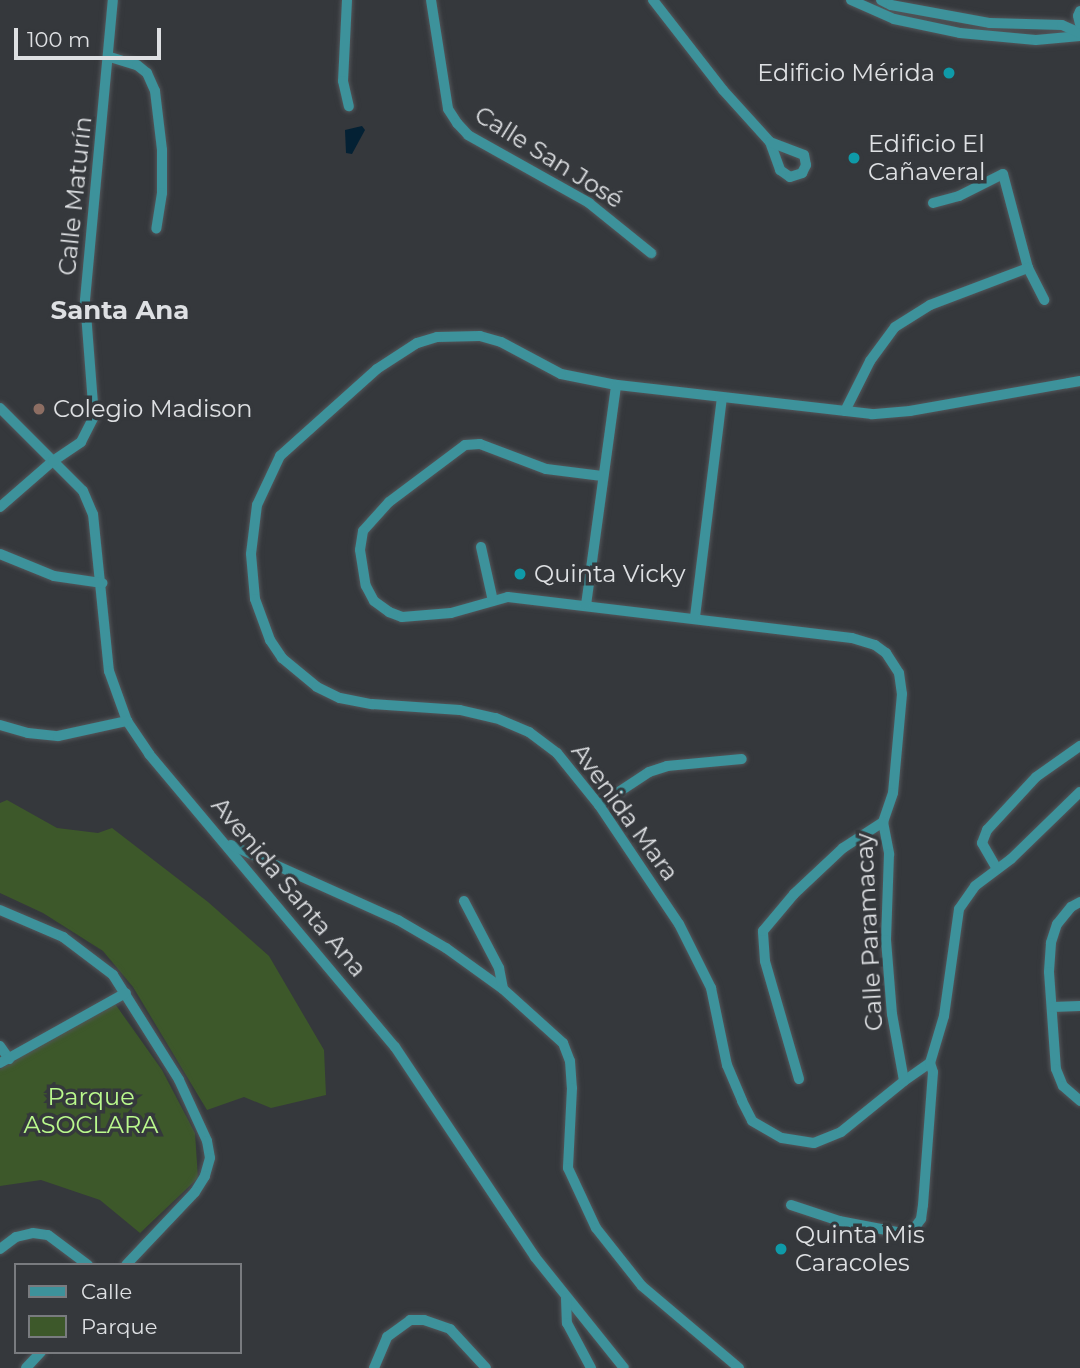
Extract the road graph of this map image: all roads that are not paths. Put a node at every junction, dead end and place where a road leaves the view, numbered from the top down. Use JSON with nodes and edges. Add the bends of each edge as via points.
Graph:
{"nodes":[{"id":1,"x":113,"y":0,"type":"edge"},
{"id":2,"x":347,"y":0,"type":"edge"},
{"id":3,"x":431,"y":0,"type":"edge"},
{"id":4,"x":653,"y":0,"type":"edge"},
{"id":5,"x":850,"y":0,"type":"edge"},
{"id":6,"x":881,"y":0,"type":"edge"},
{"id":7,"x":1080,"y":11,"type":"edge"},
{"id":8,"x":990,"y":23,"type":"junction"},
{"id":9,"x":1080,"y":23,"type":"edge"},
{"id":10,"x":1080,"y":35,"type":"edge"},
{"id":11,"x":989,"y":36,"type":"junction"},
{"id":12,"x":110,"y":57,"type":"junction"},
{"id":13,"x":349,"y":106,"type":"dead end"},
{"id":14,"x":770,"y":142,"type":"dead end"},
{"id":15,"x":933,"y":203,"type":"dead end"},
{"id":16,"x":156,"y":229,"type":"dead end"},
{"id":17,"x":651,"y":253,"type":"dead end"},
{"id":18,"x":1028,"y":268,"type":"junction"},
{"id":19,"x":1044,"y":300,"type":"dead end"},
{"id":20,"x":1080,"y":381,"type":"edge"},
{"id":21,"x":616,"y":385,"type":"junction"},
{"id":22,"x":722,"y":398,"type":"junction"},
{"id":23,"x":0,"y":408,"type":"edge"},
{"id":24,"x":845,"y":411,"type":"junction"},
{"id":25,"x":53,"y":461,"type":"junction"},
{"id":26,"x":602,"y":476,"type":"junction"},
{"id":27,"x":0,"y":508,"type":"edge"},
{"id":28,"x":481,"y":547,"type":"dead end"},
{"id":29,"x":0,"y":554,"type":"edge"},
{"id":30,"x":102,"y":583,"type":"junction"},
{"id":31,"x":493,"y":601,"type":"junction"},
{"id":32,"x":586,"y":605,"type":"junction"},
{"id":33,"x":695,"y":617,"type":"junction"},
{"id":34,"x":127,"y":721,"type":"junction"},
{"id":35,"x":0,"y":725,"type":"edge"},
{"id":36,"x":1080,"y":746,"type":"edge"},
{"id":37,"x":742,"y":759,"type":"dead end"},
{"id":38,"x":1080,"y":792,"type":"edge"},
{"id":39,"x":599,"y":805,"type":"junction"},
{"id":40,"x":883,"y":822,"type":"junction"},
{"id":41,"x":227,"y":844,"type":"junction"},
{"id":42,"x":998,"y":869,"type":"junction"},
{"id":43,"x":464,"y":901,"type":"dead end"},
{"id":44,"x":1080,"y":902,"type":"edge"},
{"id":45,"x":0,"y":910,"type":"edge"},
{"id":46,"x":503,"y":989,"type":"junction"},
{"id":47,"x":126,"y":993,"type":"junction"},
{"id":48,"x":1080,"y":1006,"type":"edge"},
{"id":49,"x":1052,"y":1007,"type":"junction"},
{"id":50,"x":0,"y":1046,"type":"edge"},
{"id":51,"x":5,"y":1061,"type":"edge"},
{"id":52,"x":930,"y":1063,"type":"junction"},
{"id":53,"x":799,"y":1079,"type":"dead end"},
{"id":54,"x":904,"y":1081,"type":"junction"},
{"id":55,"x":1080,"y":1101,"type":"edge"},
{"id":56,"x":791,"y":1205,"type":"dead end"},
{"id":57,"x":0,"y":1249,"type":"edge"},
{"id":58,"x":85,"y":1263,"type":"edge"},
{"id":59,"x":128,"y":1263,"type":"edge"},
{"id":60,"x":566,"y":1298,"type":"junction"},
{"id":61,"x":39,"y":1354,"type":"edge"},
{"id":62,"x":26,"y":1368,"type":"edge"},
{"id":63,"x":374,"y":1368,"type":"edge"},
{"id":64,"x":486,"y":1368,"type":"edge"},
{"id":65,"x":591,"y":1368,"type":"edge"},
{"id":66,"x":624,"y":1368,"type":"edge"},
{"id":67,"x":739,"y":1368,"type":"edge"}],
"edges":[{"from":1,"to":12,"type":"street","name":"Calle Maturín"},
{"from":2,"to":13,"type":"street","via":[[343,81]]},
{"from":3,"to":17,"type":"street","name":"Calle San José","via":[[448,109],[457,123],[468,135],[589,203]]},
{"from":4,"to":14,"type":"street"},
{"from":5,"to":11,"type":"street","via":[[894,19]]},
{"from":6,"to":8,"type":"street"},
{"from":7,"to":9,"type":"street"},
{"from":8,"to":10,"type":"street","via":[[1062,25]]},
{"from":8,"to":11,"type":"street"},
{"from":10,"to":11,"type":"street","via":[[1036,40]]},
{"from":12,"to":16,"type":"street","via":[[137,65],[155,91],[162,150]]},
{"from":12,"to":25,"type":"street","name":"Calle Maturín","via":[[86,300],[94,417],[81,442]]},
{"from":15,"to":18,"type":"street","via":[[1003,174]]},
{"from":18,"to":19,"type":"street"},
{"from":18,"to":24,"type":"street","via":[[930,306],[895,327],[870,361]]},
{"from":20,"to":24,"type":"street","name":"Avenida Mara","via":[[910,411]]},
{"from":21,"to":22,"type":"street","name":"Avenida Mara"},
{"from":21,"to":26,"type":"street"},
{"from":21,"to":39,"type":"street","name":"Avenida Mara","via":[[562,373],[480,336],[417,343],[377,369],[280,456],[257,505],[251,554],[254,599],[270,640],[282,658],[317,687],[340,698],[460,710],[514,725],[557,753]]},
{"from":22,"to":24,"type":"street","name":"Avenida Mara"},
{"from":22,"to":33,"type":"street"},
{"from":23,"to":25,"type":"street","name":"Avenida Santa Ana"},
{"from":25,"to":27,"type":"street","name":"Calle Maturín"},
{"from":25,"to":30,"type":"street","name":"Avenida Santa Ana","via":[[83,491],[93,514]]},
{"from":26,"to":31,"type":"street","name":"Calle Paramacay","via":[[546,469],[480,444],[464,445],[389,502],[363,531],[360,550],[366,586],[374,601],[389,612],[424,616]]},
{"from":26,"to":32,"type":"street"},
{"from":28,"to":31,"type":"street"},
{"from":29,"to":30,"type":"street","via":[[54,576]]},
{"from":30,"to":34,"type":"street","name":"Avenida Santa Ana","via":[[109,671]]},
{"from":31,"to":32,"type":"street","name":"Calle Paramacay","via":[[508,597]]},
{"from":32,"to":33,"type":"street","name":"Calle Paramacay"},
{"from":33,"to":40,"type":"street","name":"Calle Paramacay","via":[[852,638],[886,653],[899,673],[902,694],[893,793]]},
{"from":34,"to":35,"type":"street","via":[[58,736]]},
{"from":34,"to":41,"type":"street","name":"Avenida Santa Ana","via":[[149,754]]},
{"from":36,"to":42,"type":"street","via":[[1035,777],[988,830],[982,843]]},
{"from":37,"to":39,"type":"street","via":[[667,766],[649,772]]},
{"from":38,"to":42,"type":"street"},
{"from":39,"to":54,"type":"street","name":"Avenida Mara","via":[[698,957],[711,988],[727,1065],[752,1121],[782,1138],[814,1143],[841,1132]]},
{"from":40,"to":53,"type":"street","via":[[843,848],[763,931],[765,961]]},
{"from":40,"to":54,"type":"street","name":"Calle Paramacay","via":[[889,854],[886,940]]},
{"from":41,"to":46,"type":"street","via":[[398,920]]},
{"from":41,"to":60,"type":"street","name":"Avenida Santa Ana","via":[[395,1047]]},
{"from":42,"to":52,"type":"street","via":[[975,886],[959,909],[944,1016]]},
{"from":43,"to":46,"type":"street","via":[[499,968]]},
{"from":44,"to":49,"type":"street","via":[[1057,924],[1051,943]]},
{"from":45,"to":47,"type":"street","via":[[63,937],[113,975]]},
{"from":46,"to":67,"type":"street","via":[[563,1043],[570,1061],[569,1168],[596,1228],[642,1286]]},
{"from":47,"to":51,"type":"street"},
{"from":47,"to":59,"type":"street","via":[[179,1080],[210,1158],[195,1192]]},
{"from":48,"to":49,"type":"street"},
{"from":49,"to":55,"type":"street","via":[[1056,1069],[1063,1086]]},
{"from":50,"to":51,"type":"street"},
{"from":52,"to":54,"type":"street","name":"Avenida Mara"},
{"from":52,"to":56,"type":"street","via":[[923,1205],[913,1230],[902,1233],[864,1226]]},
{"from":57,"to":58,"type":"street","via":[[16,1237],[48,1235]]},
{"from":60,"to":65,"type":"street","via":[[567,1323]]},
{"from":60,"to":66,"type":"street","name":"Avenida Santa Ana"},
{"from":61,"to":62,"type":"street"},
{"from":63,"to":64,"type":"street","via":[[387,1337],[410,1320],[450,1329]]}]}
